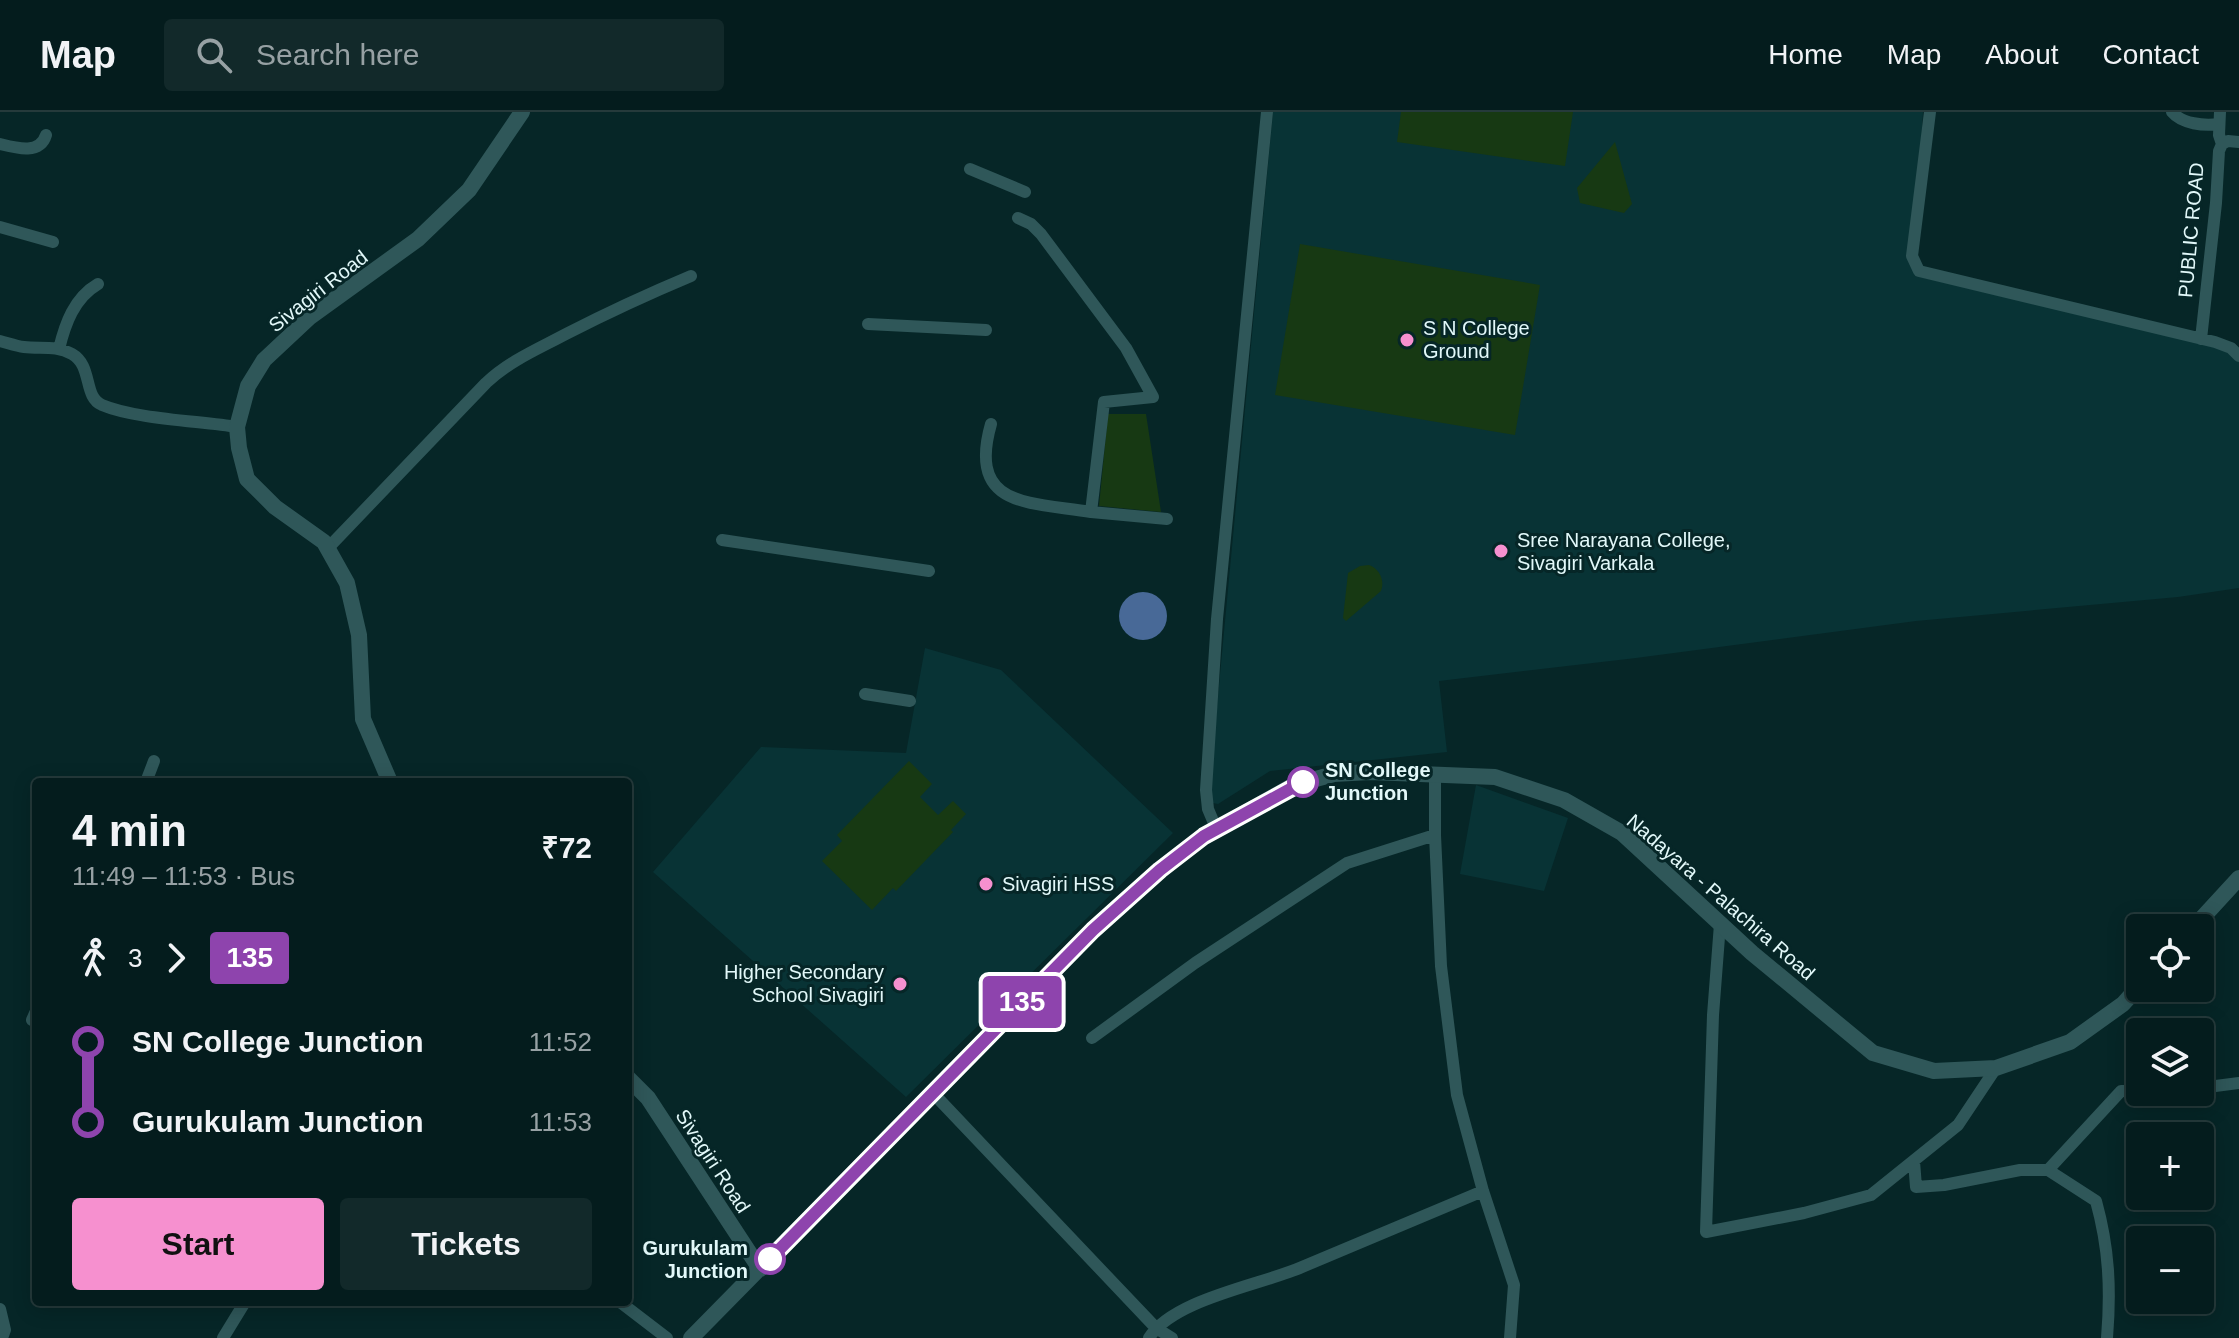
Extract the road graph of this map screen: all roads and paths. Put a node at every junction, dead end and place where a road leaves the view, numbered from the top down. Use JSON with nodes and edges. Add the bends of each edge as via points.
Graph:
{"nodes":[{"id":1,"x":522,"y":112,"type":"edge"},
{"id":2,"x":1267,"y":112,"type":"edge"},
{"id":3,"x":1930,"y":112,"type":"edge"},
{"id":4,"x":2172,"y":112,"type":"edge"},
{"id":5,"x":2219,"y":118,"type":"edge"},
{"id":6,"x":46,"y":135,"type":"dead end"},
{"id":7,"x":2239,"y":142,"type":"edge"},
{"id":8,"x":0,"y":144,"type":"edge"},
{"id":9,"x":2222,"y":144,"type":"junction"},
{"id":10,"x":970,"y":169,"type":"dead end"},
{"id":11,"x":1025,"y":192,"type":"dead end"},
{"id":12,"x":1018,"y":218,"type":"dead end"},
{"id":13,"x":0,"y":227,"type":"edge"},
{"id":14,"x":53,"y":242,"type":"dead end"},
{"id":15,"x":691,"y":276,"type":"dead end"},
{"id":16,"x":98,"y":284,"type":"dead end"},
{"id":17,"x":868,"y":324,"type":"dead end"},
{"id":18,"x":986,"y":330,"type":"dead end"},
{"id":19,"x":2201,"y":339,"type":"junction"},
{"id":20,"x":0,"y":341,"type":"edge"},
{"id":21,"x":59,"y":349,"type":"junction"},
{"id":22,"x":2239,"y":356,"type":"edge"},
{"id":23,"x":991,"y":424,"type":"dead end"},
{"id":24,"x":237,"y":427,"type":"junction"},
{"id":25,"x":1091,"y":512,"type":"junction"},
{"id":26,"x":1167,"y":519,"type":"dead end"},
{"id":27,"x":722,"y":540,"type":"dead end"},
{"id":28,"x":328,"y":548,"type":"junction"},
{"id":29,"x":929,"y":571,"type":"dead end"},
{"id":30,"x":865,"y":694,"type":"dead end"},
{"id":31,"x":910,"y":701,"type":"dead end"},
{"id":32,"x":154,"y":761,"type":"dead end"},
{"id":33,"x":1435,"y":777,"type":"junction"},
{"id":34,"x":148,"y":778,"type":"edge"},
{"id":35,"x":388,"y":778,"type":"edge"},
{"id":36,"x":1216,"y":828,"type":"junction"},
{"id":37,"x":1435,"y":835,"type":"junction"},
{"id":38,"x":2239,"y":878,"type":"edge"},
{"id":39,"x":2206,"y":914,"type":"edge"},
{"id":40,"x":1720,"y":924,"type":"junction"},
{"id":41,"x":2126,"y":1001,"type":"edge"},
{"id":42,"x":1092,"y":1038,"type":"dead end"},
{"id":43,"x":1996,"y":1068,"type":"junction"},
{"id":44,"x":632,"y":1082,"type":"edge"},
{"id":45,"x":2239,"y":1083,"type":"edge"},
{"id":46,"x":2214,"y":1086,"type":"edge"},
{"id":47,"x":2126,"y":1091,"type":"edge"},
{"id":48,"x":932,"y":1092,"type":"junction"},
{"id":49,"x":1914,"y":1161,"type":"junction"},
{"id":50,"x":2048,"y":1170,"type":"junction"},
{"id":51,"x":1483,"y":1191,"type":"junction"},
{"id":52,"x":760,"y":1269,"type":"junction"},
{"id":53,"x":243,"y":1306,"type":"edge"},
{"id":54,"x":625,"y":1306,"type":"edge"},
{"id":55,"x":0,"y":1309,"type":"edge"},
{"id":56,"x":1153,"y":1333,"type":"edge"},
{"id":57,"x":2,"y":1338,"type":"edge"},
{"id":58,"x":223,"y":1338,"type":"edge"},
{"id":59,"x":667,"y":1338,"type":"edge"},
{"id":60,"x":691,"y":1338,"type":"edge"},
{"id":61,"x":1172,"y":1338,"type":"edge"},
{"id":62,"x":1510,"y":1338,"type":"edge"},
{"id":63,"x":2107,"y":1338,"type":"edge"}],
"edges":[{"from":1,"to":24,"type":"main road","name":"Sivagiri Road","via":[[469,190],[418,239],[310,317],[264,360],[248,386]]},
{"from":2,"to":36,"type":"street","via":[[1217,619],[1206,790]]},
{"from":3,"to":19,"type":"street","via":[[1912,256],[1919,271]]},
{"from":4,"to":5,"type":"street","via":[[2177,118],[2209,125]]},
{"from":5,"to":9,"type":"street"},
{"from":6,"to":8,"type":"street","via":[[38,147]]},
{"from":7,"to":9,"type":"street","name":"PUBLIC ROAD"},
{"from":9,"to":19,"type":"street","name":"PUBLIC ROAD"},
{"from":10,"to":11,"type":"street"},
{"from":12,"to":25,"type":"street","via":[[1041,234],[1126,348],[1153,397],[1104,402]]},
{"from":13,"to":14,"type":"street"},
{"from":15,"to":28,"type":"street","via":[[504,368]]},
{"from":16,"to":21,"type":"street","via":[[73,310]]},
{"from":17,"to":18,"type":"street"},
{"from":19,"to":22,"type":"street","via":[[2223,344]]},
{"from":20,"to":21,"type":"street"},
{"from":21,"to":24,"type":"street","via":[[84,365],[92,396],[100,404]]},
{"from":23,"to":25,"type":"street","via":[[986,467],[992,484],[1010,498]]},
{"from":24,"to":28,"type":"main road","name":"Sivagiri Road","via":[[247,479]]},
{"from":25,"to":26,"type":"street"},
{"from":27,"to":29,"type":"street"},
{"from":28,"to":35,"type":"main road","name":"Sivagiri Road","via":[[347,583],[359,635],[363,719]]},
{"from":30,"to":31,"type":"street"},
{"from":32,"to":34,"type":"street"},
{"from":33,"to":36,"type":"main road","name":"Nadayara - Palachira Road","via":[[1370,772],[1321,777],[1294,785]]},
{"from":33,"to":37,"type":"street"},
{"from":33,"to":40,"type":"main road","name":"Nadayara - Palachira Road","via":[[1495,777],[1564,800],[1622,833]]},
{"from":36,"to":48,"type":"main road","name":"Nadayara - Palachira Road","via":[[1093,930]]},
{"from":37,"to":42,"type":"street","via":[[1347,863]]},
{"from":37,"to":51,"type":"street","via":[[1441,966],[1457,1095]]},
{"from":38,"to":39,"type":"main road"},
{"from":40,"to":43,"type":"main road","name":"Nadayara - Palachira Road","via":[[1873,1053],[1934,1071]]},
{"from":40,"to":49,"type":"street","via":[[1706,1232],[1871,1195]]},
{"from":41,"to":43,"type":"main road","name":"Nadayara - Palachira Road","via":[[2070,1042]]},
{"from":43,"to":49,"type":"street","via":[[1958,1125]]},
{"from":44,"to":52,"type":"main road","name":"Sivagiri Road","via":[[648,1098]]},
{"from":45,"to":46,"type":"street"},
{"from":47,"to":50,"type":"street"},
{"from":48,"to":52,"type":"main road","name":"Nadayara - Palachira Road"},
{"from":48,"to":56,"type":"street"},
{"from":49,"to":50,"type":"street","via":[[1916,1187]]},
{"from":50,"to":63,"type":"street","via":[[2096,1201],[2107,1239]]},
{"from":51,"to":56,"type":"street","via":[[1299,1269],[1206,1299]]},
{"from":51,"to":62,"type":"street","via":[[1514,1285]]},
{"from":52,"to":60,"type":"main road","name":"Nadayara - Palachira Road"},
{"from":53,"to":58,"type":"street"},
{"from":54,"to":59,"type":"street"},
{"from":55,"to":57,"type":"street"},
{"from":56,"to":61,"type":"street"}]}
